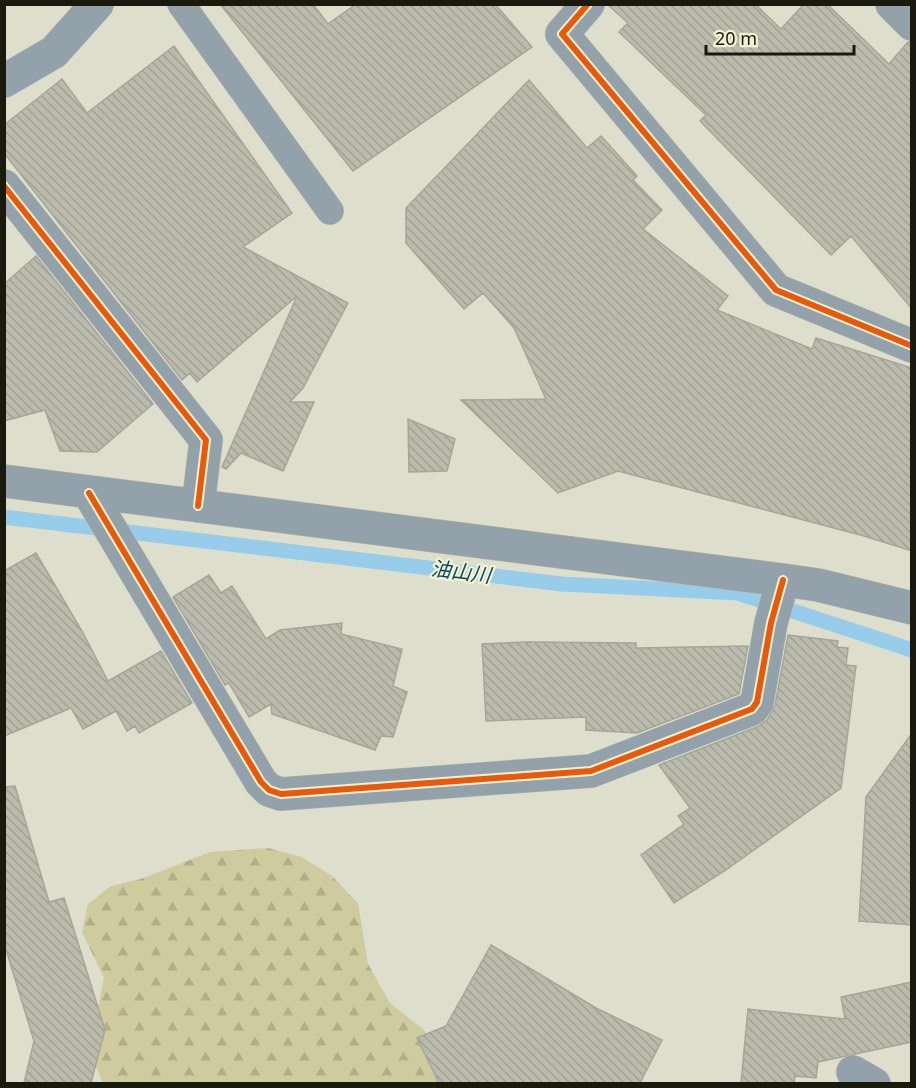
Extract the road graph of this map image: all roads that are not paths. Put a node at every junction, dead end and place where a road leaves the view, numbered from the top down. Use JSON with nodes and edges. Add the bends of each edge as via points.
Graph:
{"nodes":[{"id":1,"x":97,"y":4,"type":"edge"},
{"id":2,"x":181,"y":4,"type":"edge"},
{"id":3,"x":588,"y":4,"type":"edge"},
{"id":4,"x":892,"y":4,"type":"edge"},
{"id":5,"x":912,"y":24,"type":"edge"},
{"id":6,"x":4,"y":81,"type":"edge"},
{"id":7,"x":4,"y":186,"type":"edge"},
{"id":8,"x":330,"y":211,"type":"dead end"},
{"id":9,"x":912,"y":346,"type":"edge"},
{"id":10,"x":4,"y":481,"type":"edge"},
{"id":11,"x":89,"y":493,"type":"junction"},
{"id":12,"x":198,"y":506,"type":"junction"},
{"id":13,"x":783,"y":580,"type":"junction"},
{"id":14,"x":912,"y":608,"type":"edge"}],
"edges":[{"from":1,"to":6,"type":"street","via":[[54,52]]},
{"from":2,"to":8,"type":"lane"},
{"from":3,"to":9,"type":"street","via":[[562,34],[776,290]]},
{"from":4,"to":5,"type":"street"},
{"from":7,"to":12,"type":"street","via":[[206,440]]},
{"from":10,"to":11,"type":"street"},
{"from":11,"to":12,"type":"street"},
{"from":11,"to":13,"type":"street","via":[[261,782],[281,794],[591,771],[752,709]]},
{"from":12,"to":13,"type":"street"},
{"from":13,"to":14,"type":"street"}]}
